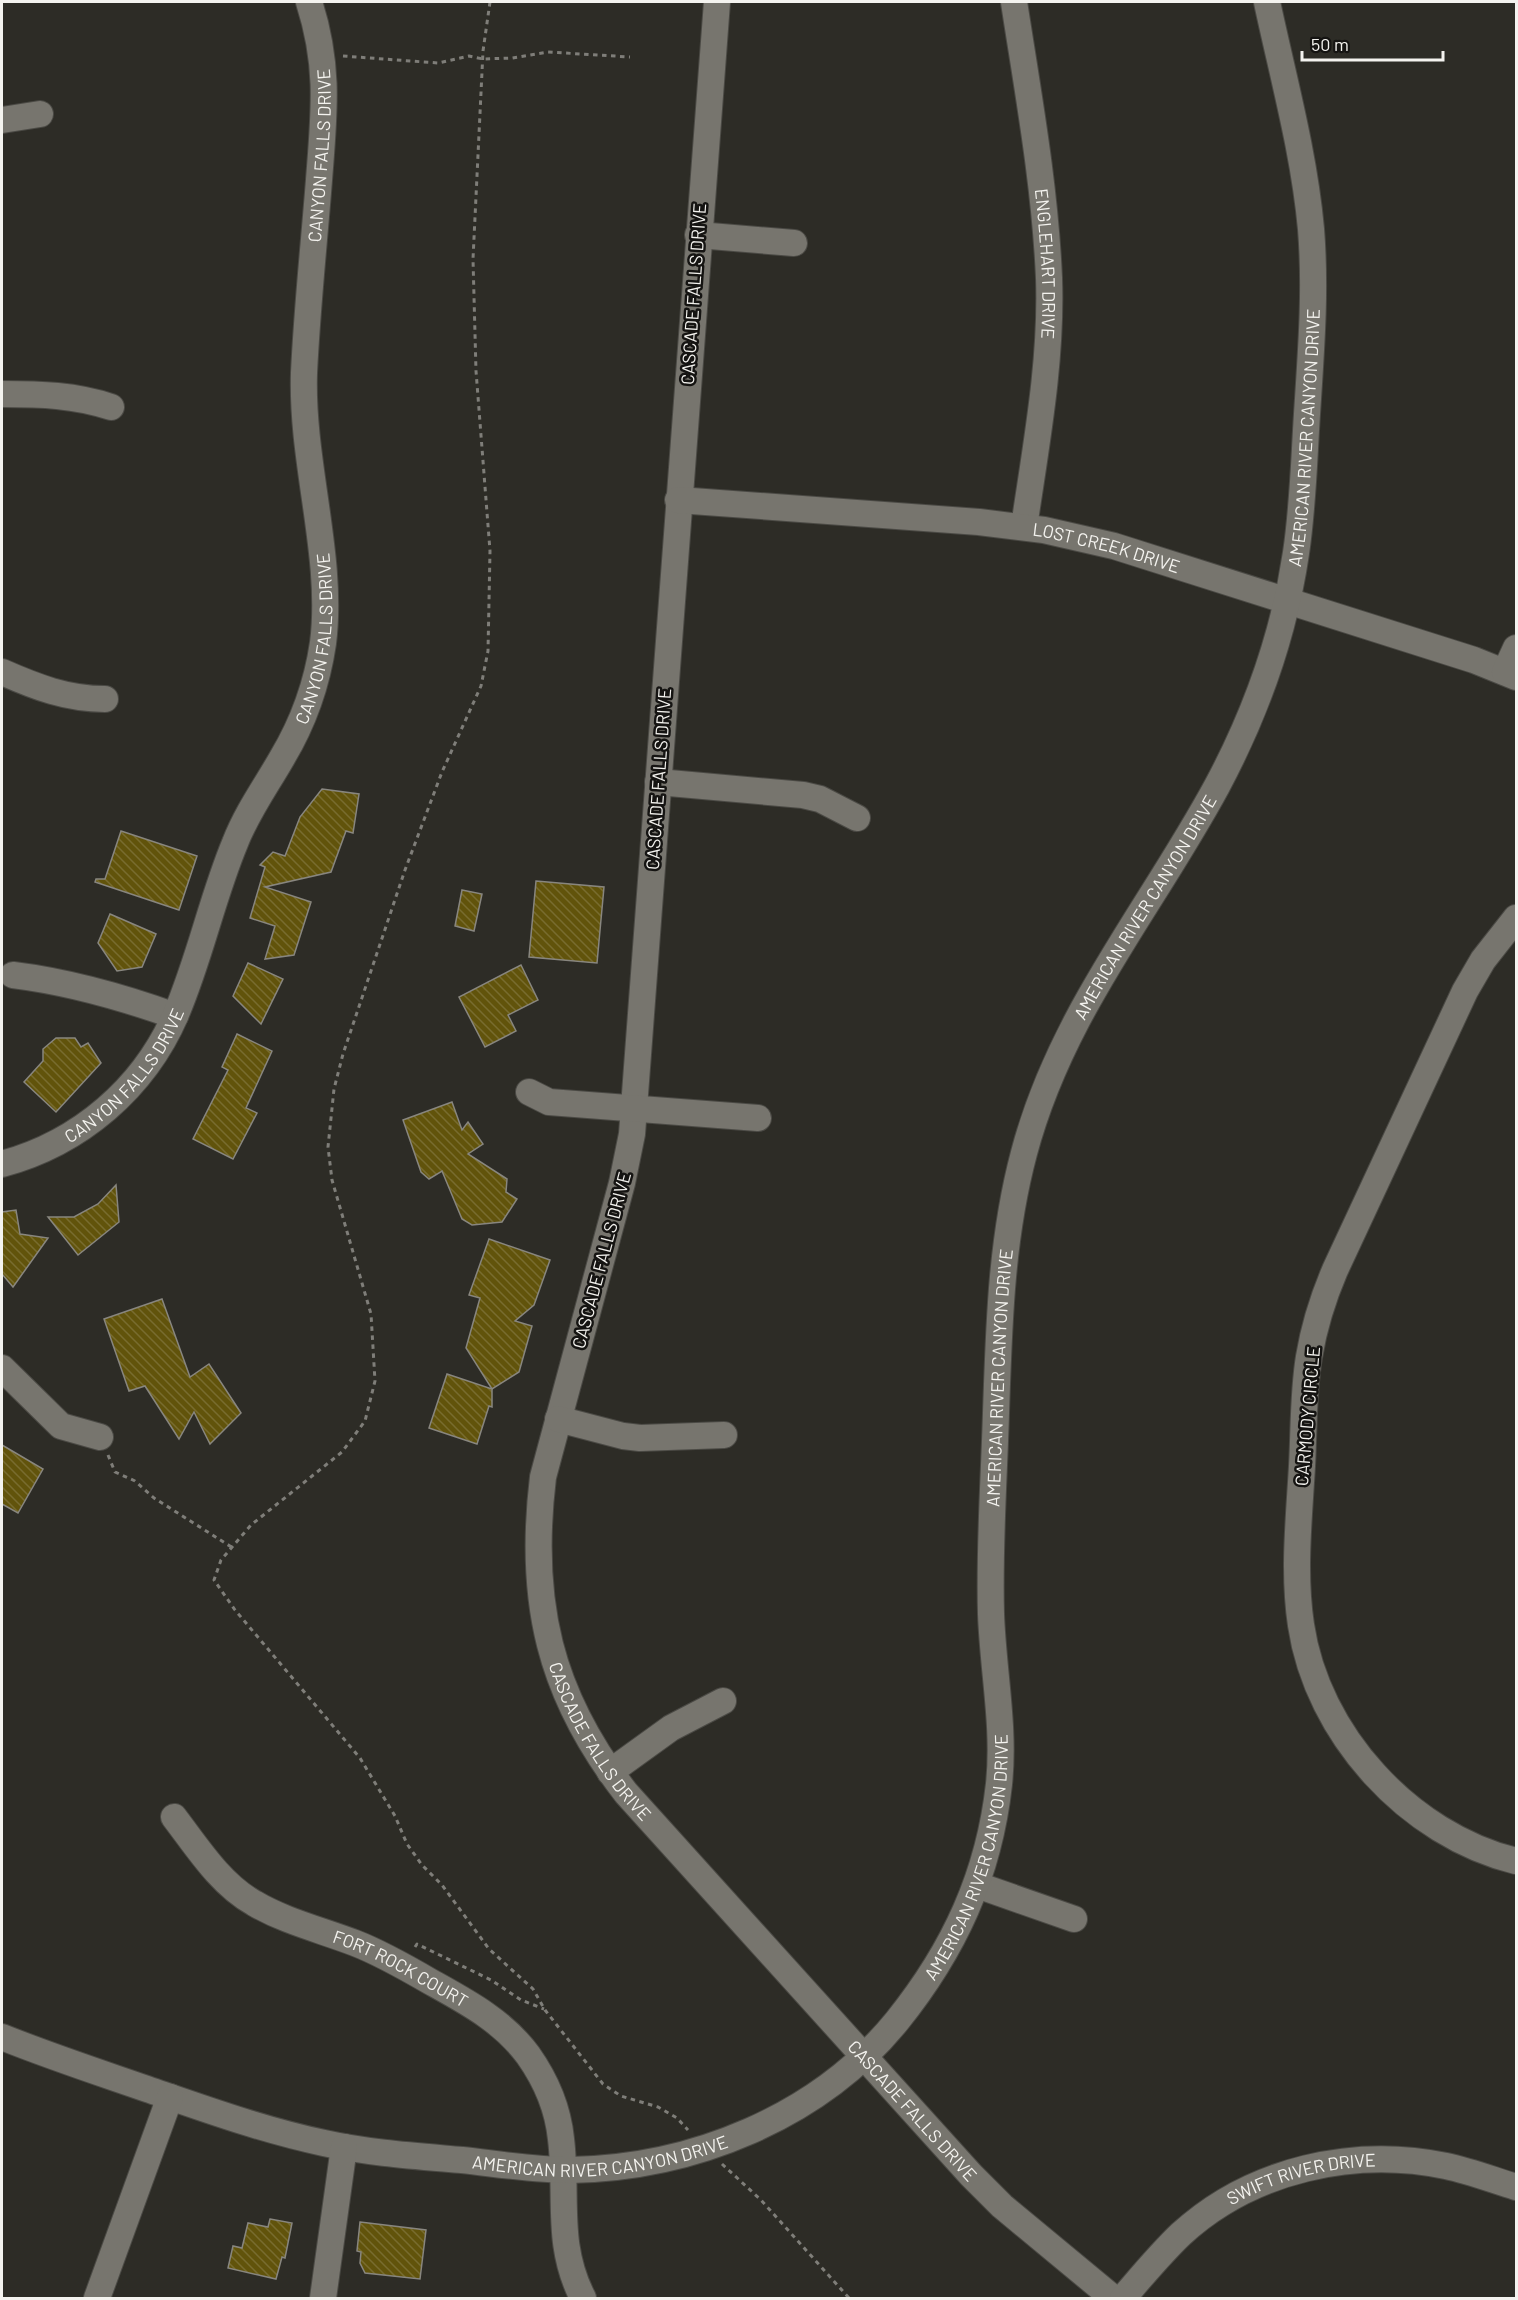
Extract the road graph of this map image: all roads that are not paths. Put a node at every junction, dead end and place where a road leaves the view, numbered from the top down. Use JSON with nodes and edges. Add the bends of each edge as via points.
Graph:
{"nodes":[{"id":1,"x":309,"y":2,"type":"edge"},
{"id":2,"x":717,"y":2,"type":"edge"},
{"id":3,"x":1014,"y":2,"type":"edge"},
{"id":4,"x":1267,"y":2,"type":"edge"},
{"id":5,"x":40,"y":114,"type":"dead end"},
{"id":6,"x":2,"y":120,"type":"edge"},
{"id":7,"x":698,"y":235,"type":"junction"},
{"id":8,"x":794,"y":243,"type":"dead end"},
{"id":9,"x":2,"y":394,"type":"edge"},
{"id":10,"x":111,"y":407,"type":"dead end"},
{"id":11,"x":678,"y":500,"type":"junction"},
{"id":12,"x":1024,"y":527,"type":"junction"},
{"id":13,"x":1287,"y":601,"type":"junction"},
{"id":14,"x":1516,"y":648,"type":"edge"},
{"id":15,"x":2,"y":672,"type":"edge"},
{"id":16,"x":1511,"y":675,"type":"edge"},
{"id":17,"x":105,"y":699,"type":"dead end"},
{"id":18,"x":658,"y":782,"type":"junction"},
{"id":19,"x":857,"y":819,"type":"dead end"},
{"id":20,"x":1516,"y":918,"type":"edge"},
{"id":21,"x":13,"y":975,"type":"dead end"},
{"id":22,"x":175,"y":1016,"type":"junction"},
{"id":23,"x":529,"y":1092,"type":"dead end"},
{"id":24,"x":634,"y":1108,"type":"junction"},
{"id":25,"x":758,"y":1118,"type":"dead end"},
{"id":26,"x":2,"y":1164,"type":"edge"},
{"id":27,"x":2,"y":1368,"type":"edge"},
{"id":28,"x":558,"y":1419,"type":"junction"},
{"id":29,"x":724,"y":1435,"type":"dead end"},
{"id":30,"x":100,"y":1437,"type":"road end"},
{"id":31,"x":723,"y":1701,"type":"dead end"},
{"id":32,"x":610,"y":1772,"type":"junction"},
{"id":33,"x":174,"y":1817,"type":"dead end"},
{"id":34,"x":1516,"y":1861,"type":"edge"},
{"id":35,"x":977,"y":1884,"type":"junction"},
{"id":36,"x":1074,"y":1919,"type":"dead end"},
{"id":37,"x":2,"y":2037,"type":"edge"},
{"id":38,"x":863,"y":2056,"type":"junction"},
{"id":39,"x":170,"y":2097,"type":"junction"},
{"id":40,"x":344,"y":2147,"type":"junction"},
{"id":41,"x":564,"y":2170,"type":"junction"},
{"id":42,"x":1516,"y":2187,"type":"edge"},
{"id":43,"x":97,"y":2298,"type":"edge"},
{"id":44,"x":324,"y":2298,"type":"edge"},
{"id":45,"x":583,"y":2298,"type":"edge"},
{"id":46,"x":1113,"y":2298,"type":"edge"},
{"id":47,"x":1123,"y":2298,"type":"edge"}],
"edges":[{"from":1,"to":22,"type":"street","name":"CANYON FALLS DRIVE","via":[[322,55],[325,97],[304,373],[307,444],[322,564],[322,643],[308,704],[296,733],[234,843]]},
{"from":2,"to":7,"type":"street","name":"CASCADE FALLS DRIVE"},
{"from":3,"to":12,"type":"street","name":"ENGLEHART DRIVE","via":[[1044,205],[1049,280],[1043,399]]},
{"from":4,"to":13,"type":"street","name":"AMERICAN RIVER CANYON DRIVE","via":[[1299,152],[1313,267],[1314,315],[1302,498]]},
{"from":5,"to":6,"type":"street"},
{"from":7,"to":8,"type":"street"},
{"from":7,"to":11,"type":"street","name":"CASCADE FALLS DRIVE"},
{"from":9,"to":10,"type":"street","via":[[76,397]]},
{"from":11,"to":12,"type":"street","name":"LOST CREEK DRIVE"},
{"from":11,"to":18,"type":"street","name":"CASCADE FALLS DRIVE"},
{"from":12,"to":13,"type":"street","name":"LOST CREEK DRIVE","via":[[1114,546]]},
{"from":13,"to":16,"type":"street","name":"LOST CREEK DRIVE"},
{"from":13,"to":35,"type":"street","name":"AMERICAN RIVER CANYON DRIVE","via":[[1276,647],[1235,752],[1102,972],[1058,1057],[1036,1113],[1014,1193],[1001,1288],[991,1568],[1001,1759],[990,1838]]},
{"from":14,"to":16,"type":"street"},
{"from":15,"to":17,"type":"street","via":[[64,696]]},
{"from":18,"to":19,"type":"street","via":[[803,795]]},
{"from":18,"to":24,"type":"street","name":"CASCADE FALLS DRIVE"},
{"from":20,"to":34,"type":"street","name":"CARMODY CIRCLE","via":[[1465,991],[1322,1303],[1307,1374],[1296,1566],[1298,1607],[1309,1659],[1326,1702],[1359,1756],[1402,1801],[1427,1820],[1482,1849]]},
{"from":21,"to":22,"type":"street","via":[[82,986]]},
{"from":22,"to":26,"type":"street","name":"CANYON FALLS DRIVE","via":[[141,1074],[103,1113],[46,1149]]},
{"from":23,"to":24,"type":"street","via":[[549,1102]]},
{"from":24,"to":25,"type":"street"},
{"from":24,"to":28,"type":"street","name":"CASCADE FALLS DRIVE","via":[[622,1183]]},
{"from":27,"to":30,"type":"street","via":[[61,1426]]},
{"from":28,"to":29,"type":"street","via":[[640,1438]]},
{"from":28,"to":32,"type":"street","name":"CASCADE FALLS DRIVE","via":[[538,1517],[539,1585],[555,1664],[588,1737]]},
{"from":31,"to":32,"type":"street","via":[[671,1728]]},
{"from":32,"to":38,"type":"street","name":"CASCADE FALLS DRIVE"},
{"from":33,"to":41,"type":"street","name":"FORT ROCK COURT","via":[[222,1877],[252,1902],[401,1964],[489,2016],[514,2038],[545,2084],[557,2115]]},
{"from":35,"to":36,"type":"street"},
{"from":35,"to":38,"type":"street","name":"AMERICAN RIVER CANYON DRIVE","via":[[947,1949],[924,1987]]},
{"from":37,"to":39,"type":"street","name":"AMERICAN RIVER CANYON DRIVE"},
{"from":38,"to":41,"type":"street","name":"AMERICAN RIVER CANYON DRIVE","via":[[818,2092],[747,2133],[653,2162]]},
{"from":38,"to":46,"type":"street","name":"CASCADE FALLS DRIVE","via":[[1002,2206]]},
{"from":39,"to":40,"type":"street","name":"AMERICAN RIVER CANYON DRIVE","via":[[265,2129]]},
{"from":39,"to":43,"type":"street"},
{"from":40,"to":41,"type":"street","name":"AMERICAN RIVER CANYON DRIVE"},
{"from":40,"to":44,"type":"street"},
{"from":41,"to":45,"type":"street","name":"FORT ROCK COURT","via":[[567,2256]]},
{"from":42,"to":47,"type":"street","name":"SWIFT RIVER DRIVE","via":[[1445,2166],[1398,2159],[1351,2160],[1290,2173],[1260,2184],[1207,2213],[1160,2254]]}]}
